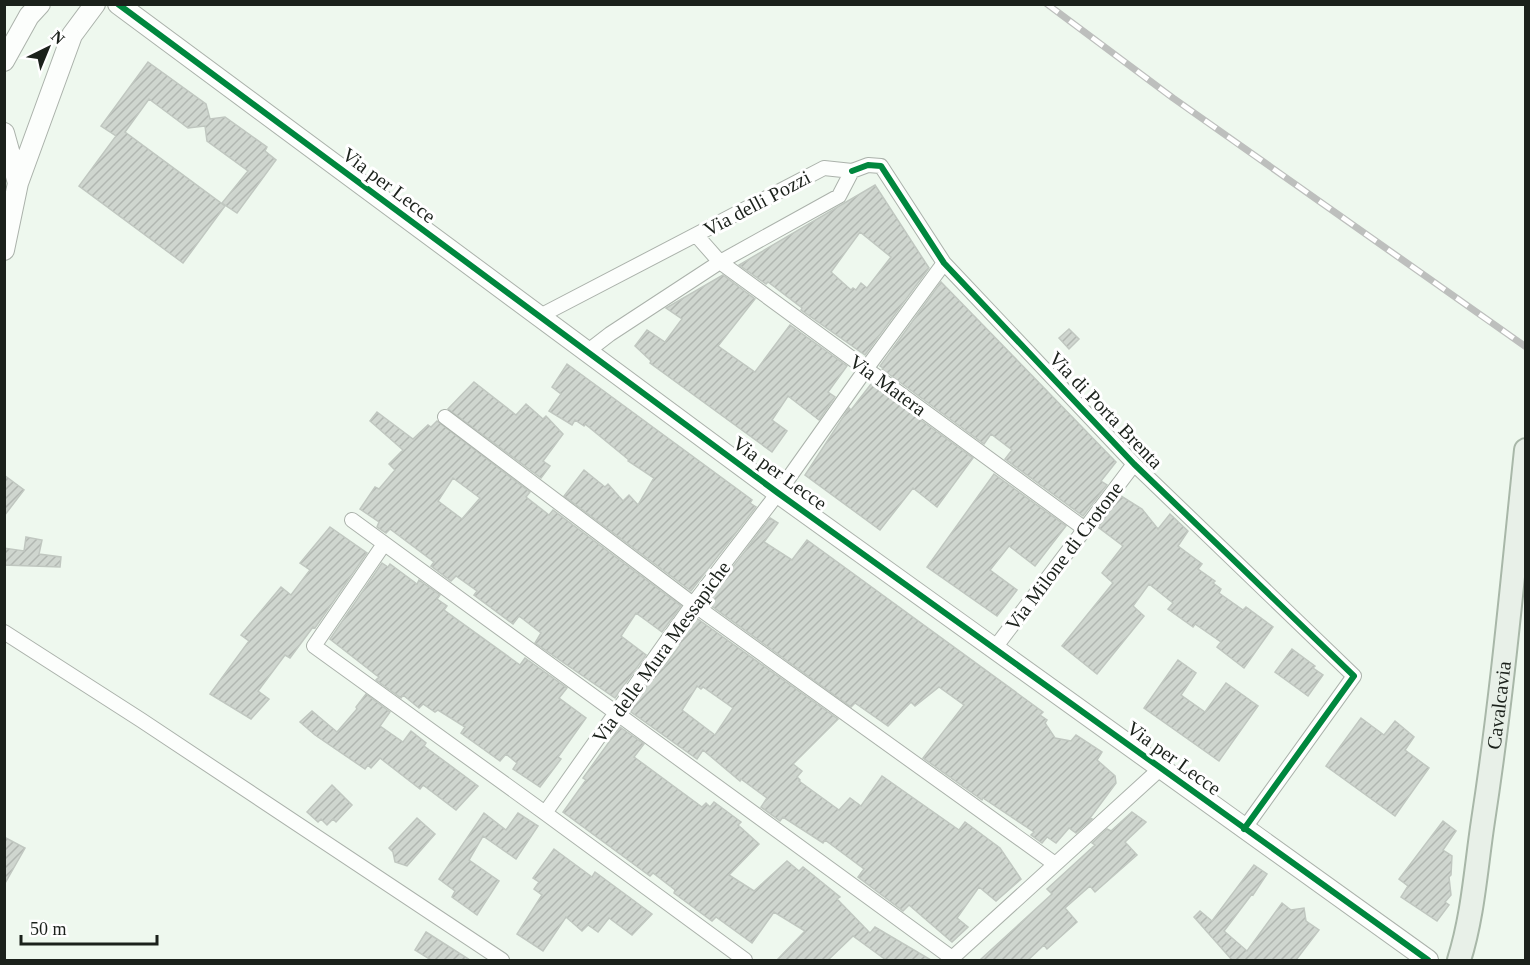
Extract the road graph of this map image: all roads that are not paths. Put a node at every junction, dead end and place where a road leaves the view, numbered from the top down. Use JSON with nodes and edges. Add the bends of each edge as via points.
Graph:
{"nodes":[{"id":1,"x":40,"y":4,"type":"edge"},
{"id":2,"x":95,"y":4,"type":"edge"},
{"id":3,"x":118,"y":4,"type":"edge"},
{"id":4,"x":4,"y":61,"type":"edge"},
{"id":5,"x":4,"y":133,"type":"edge"},
{"id":6,"x":852,"y":171,"type":"junction"},
{"id":7,"x":18,"y":183,"type":"junction"},
{"id":8,"x":697,"y":236,"type":"junction"},
{"id":9,"x":4,"y":250,"type":"edge"},
{"id":10,"x":720,"y":262,"type":"junction"},
{"id":11,"x":944,"y":264,"type":"junction"},
{"id":12,"x":538,"y":317,"type":"junction"},
{"id":13,"x":588,"y":351,"type":"junction"},
{"id":14,"x":866,"y":369,"type":"junction"},
{"id":15,"x":445,"y":417,"type":"dead end"},
{"id":16,"x":1526,"y":450,"type":"edge"},
{"id":17,"x":1134,"y":464,"type":"junction"},
{"id":18,"x":778,"y":493,"type":"junction"},
{"id":19,"x":352,"y":520,"type":"dead end"},
{"id":20,"x":1085,"y":529,"type":"junction"},
{"id":21,"x":384,"y":544,"type":"junction"},
{"id":22,"x":693,"y":604,"type":"junction"},
{"id":23,"x":4,"y":632,"type":"edge"},
{"id":24,"x":994,"y":649,"type":"junction"},
{"id":25,"x":616,"y":714,"type":"junction"},
{"id":26,"x":1161,"y":768,"type":"junction"},
{"id":27,"x":545,"y":813,"type":"junction"},
{"id":28,"x":1244,"y":829,"type":"junction"},
{"id":29,"x":1055,"y":864,"type":"junction"},
{"id":30,"x":951,"y":959,"type":"edge"},
{"id":31,"x":501,"y":960,"type":"edge"},
{"id":32,"x":745,"y":960,"type":"edge"},
{"id":33,"x":1428,"y":960,"type":"edge"},
{"id":34,"x":1459,"y":960,"type":"edge"}],
"edges":[{"from":1,"to":4,"type":"street","via":[[28,16]]},
{"from":2,"to":7,"type":"street","via":[[72,35]]},
{"from":3,"to":12,"type":"street","name":"Via per Lecce"},
{"from":5,"to":7,"type":"street"},
{"from":6,"to":8,"type":"street","name":"Via delli Pozzi","via":[[824,168]]},
{"from":6,"to":10,"type":"street","name":"Via delli Pozzi","via":[[839,196]]},
{"from":6,"to":11,"type":"street","name":"Via di Porta Brenta","via":[[868,165],[881,166]]},
{"from":7,"to":9,"type":"street"},
{"from":8,"to":10,"type":"street","name":"Via Matera"},
{"from":8,"to":12,"type":"street","name":"Via delli Pozzi"},
{"from":10,"to":13,"type":"street","name":"Via delli Pozzi"},
{"from":10,"to":14,"type":"street","name":"Via Matera"},
{"from":11,"to":14,"type":"street","name":"Via delle Mura Messapiche"},
{"from":11,"to":17,"type":"street","name":"Via di Porta Brenta"},
{"from":12,"to":13,"type":"street","name":"Via per Lecce"},
{"from":13,"to":18,"type":"street","name":"Via per Lecce"},
{"from":14,"to":18,"type":"street","name":"Via delle Mura Messapiche"},
{"from":14,"to":20,"type":"street","name":"Via Matera"},
{"from":15,"to":22,"type":"street"},
{"from":16,"to":34,"type":"main road","name":"Cavalcavia","via":[[1497,732]]},
{"from":17,"to":20,"type":"street","name":"Via Milone di Crotone"},
{"from":17,"to":28,"type":"street","name":"Via di Porta Brenta","via":[[1354,676]]},
{"from":18,"to":22,"type":"street","name":"Via delle Mura Messapiche"},
{"from":18,"to":24,"type":"street","name":"Via per Lecce"},
{"from":19,"to":21,"type":"street"},
{"from":20,"to":24,"type":"street","name":"Via Milone di Crotone"},
{"from":21,"to":25,"type":"street"},
{"from":21,"to":27,"type":"street","via":[[314,646]]},
{"from":22,"to":25,"type":"street","name":"Via delle Mura Messapiche"},
{"from":22,"to":29,"type":"street"},
{"from":23,"to":31,"type":"street"},
{"from":24,"to":26,"type":"street","name":"Via per Lecce"},
{"from":25,"to":27,"type":"street","name":"Via delle Mura Messapiche"},
{"from":25,"to":30,"type":"street"},
{"from":26,"to":28,"type":"street","name":"Via per Lecce"},
{"from":26,"to":29,"type":"street"},
{"from":27,"to":32,"type":"street"},
{"from":28,"to":33,"type":"street","name":"Via per Lecce"},
{"from":29,"to":30,"type":"street"}]}
